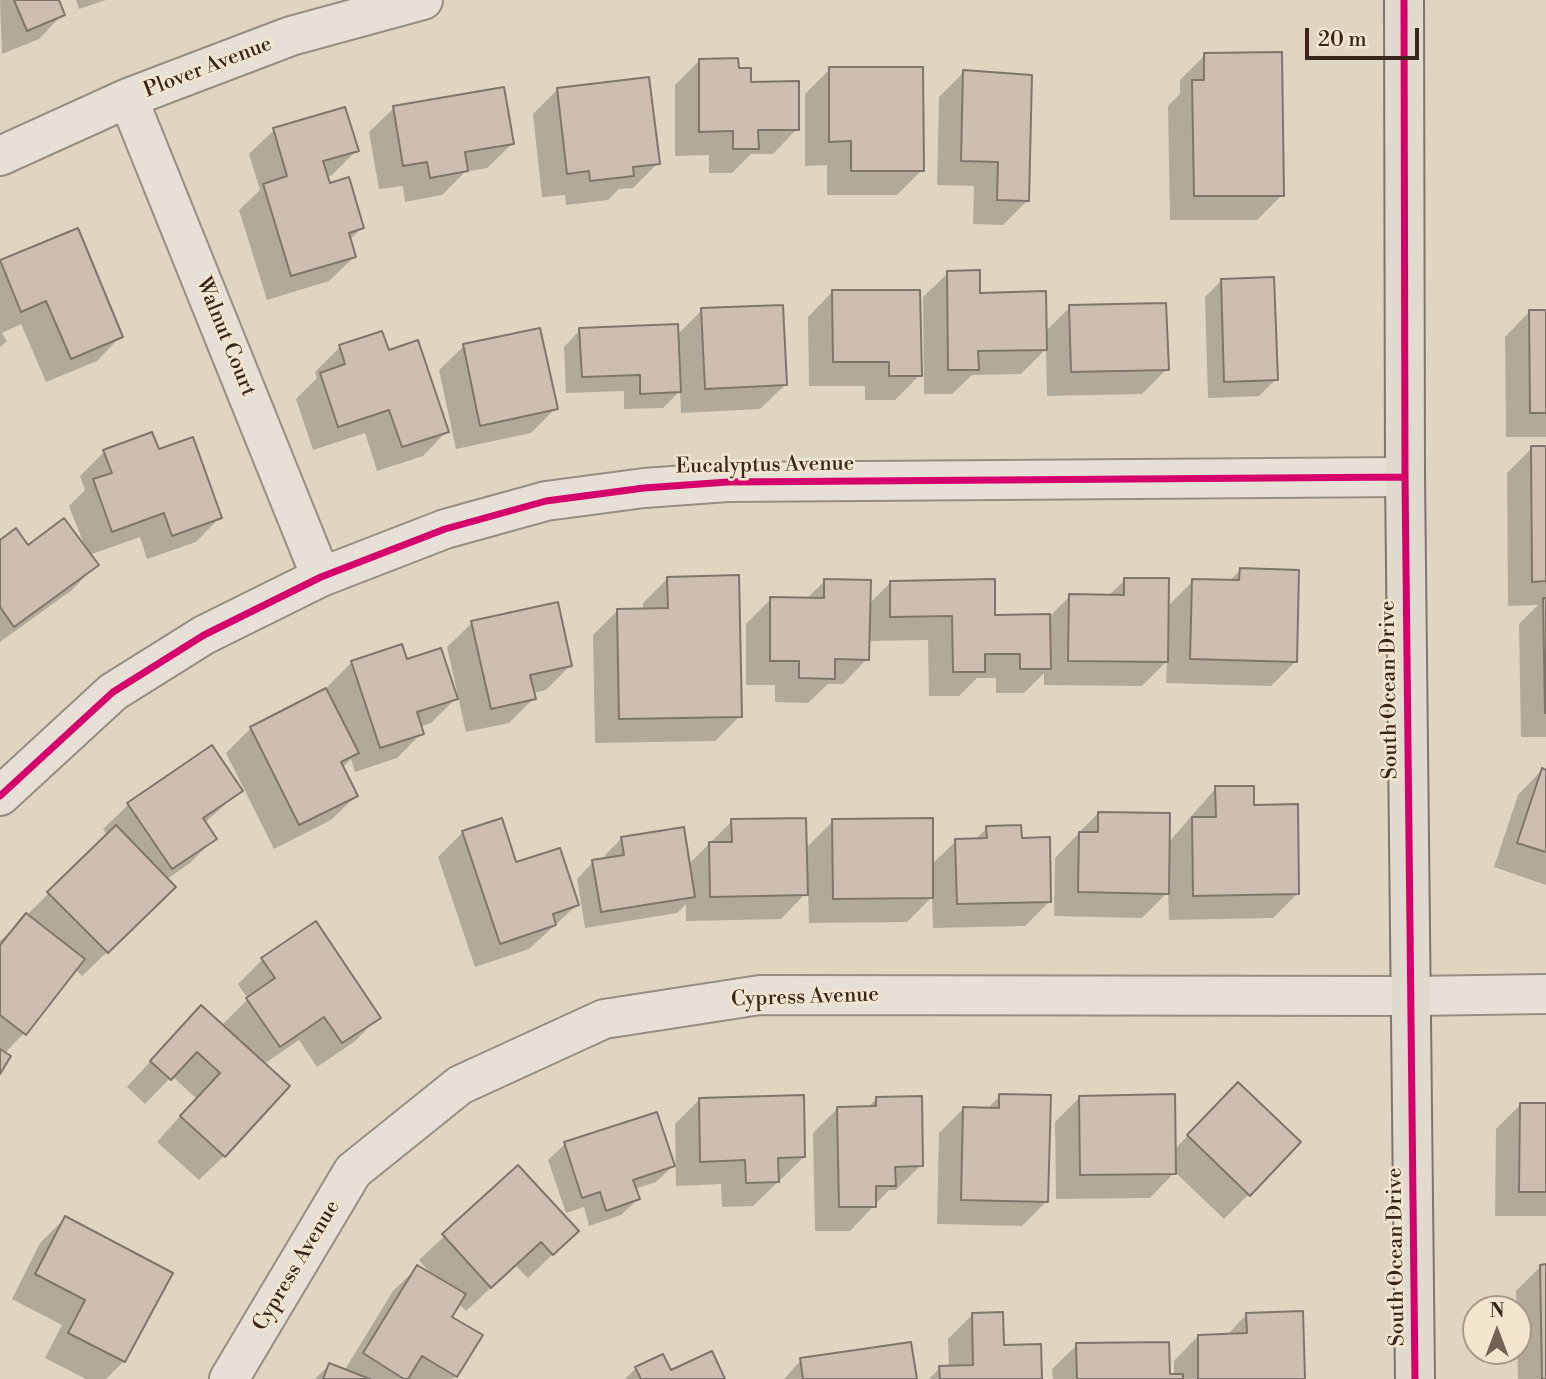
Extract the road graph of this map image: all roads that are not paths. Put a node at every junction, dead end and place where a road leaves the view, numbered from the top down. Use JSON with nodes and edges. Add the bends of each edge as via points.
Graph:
{"nodes":[{"id":1,"x":423,"y":0,"type":"edge"},
{"id":2,"x":1404,"y":0,"type":"edge"},
{"id":3,"x":128,"y":98,"type":"junction"},
{"id":4,"x":0,"y":156,"type":"edge"},
{"id":5,"x":1405,"y":477,"type":"junction"},
{"id":6,"x":321,"y":577,"type":"junction"},
{"id":7,"x":0,"y":796,"type":"edge"},
{"id":8,"x":1546,"y":993,"type":"edge"},
{"id":9,"x":1412,"y":996,"type":"junction"},
{"id":10,"x":229,"y":1379,"type":"edge"},
{"id":11,"x":1416,"y":1379,"type":"edge"}],
"edges":[{"from":1,"to":3,"type":"street","name":"Plover Avenue","via":[[290,36]]},
{"from":2,"to":5,"type":"main road","name":"South Ocean Drive"},
{"from":3,"to":4,"type":"street","name":"Plover Avenue"},
{"from":3,"to":6,"type":"street","name":"Walnut Court"},
{"from":5,"to":6,"type":"street","name":"Eucalyptus Avenue","via":[[728,482],[644,488],[546,501],[445,529]]},
{"from":5,"to":9,"type":"main road","name":"South Ocean Drive"},
{"from":6,"to":7,"type":"street","name":"Eucalyptus Avenue","via":[[204,635],[113,692]]},
{"from":8,"to":9,"type":"street","name":"Cypress Avenue"},
{"from":9,"to":10,"type":"street","name":"Cypress Avenue","via":[[760,995],[604,1019],[460,1085],[353,1171]]},
{"from":9,"to":11,"type":"main road","name":"South Ocean Drive"}]}
